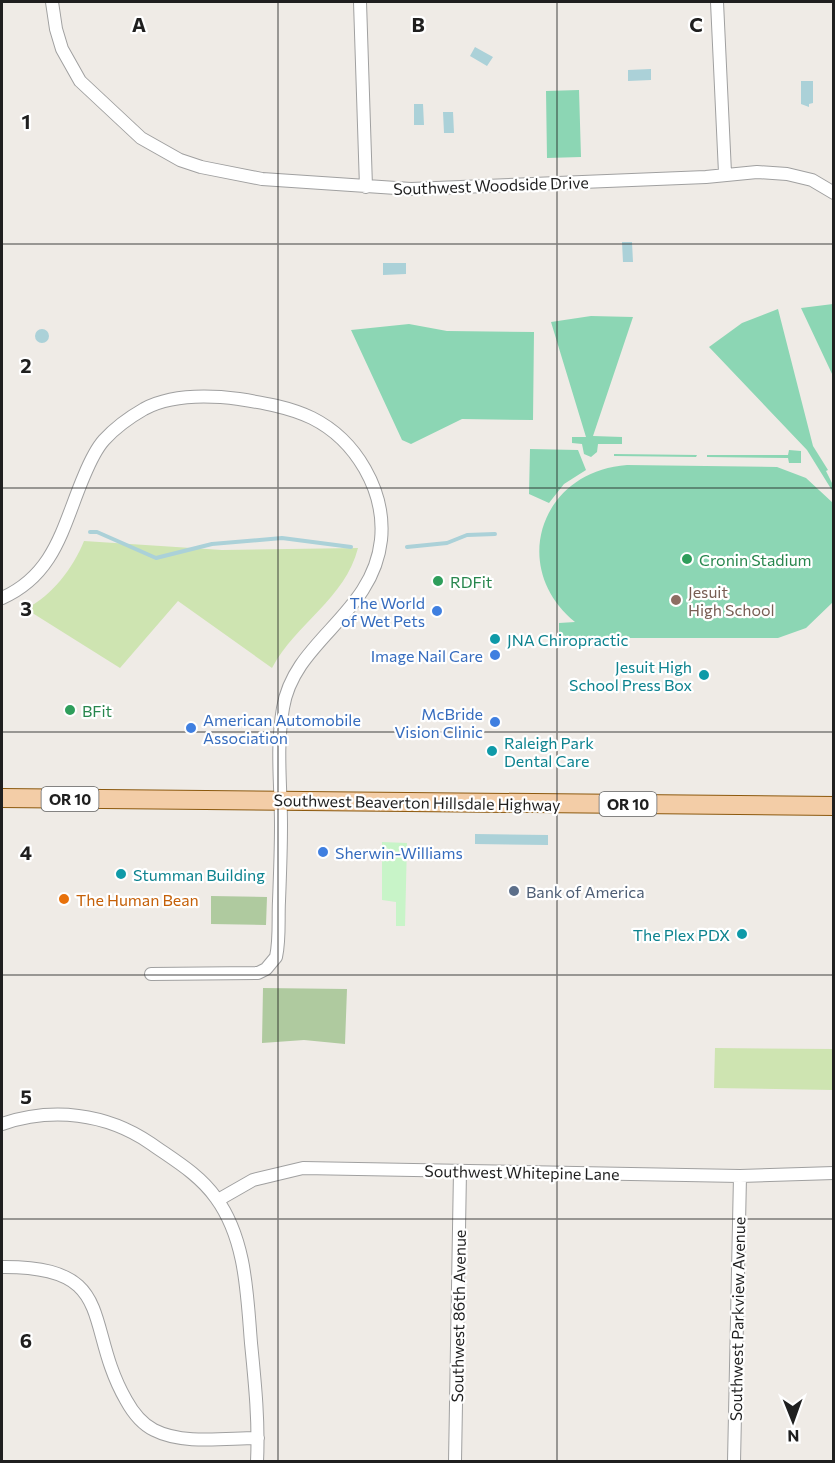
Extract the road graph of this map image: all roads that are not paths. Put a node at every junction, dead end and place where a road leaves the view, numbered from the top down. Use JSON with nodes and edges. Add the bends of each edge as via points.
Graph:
{"nodes":[{"id":1,"x":52,"y":2,"type":"edge"},
{"id":2,"x":360,"y":2,"type":"edge"},
{"id":3,"x":717,"y":2,"type":"edge"},
{"id":4,"x":725,"y":173,"type":"junction"},
{"id":5,"x":366,"y":187,"type":"junction"},
{"id":6,"x":834,"y":193,"type":"edge"},
{"id":7,"x":2,"y":598,"type":"edge"},
{"id":8,"x":2,"y":798,"type":"edge"},
{"id":9,"x":280,"y":800,"type":"junction"},
{"id":10,"x":834,"y":806,"type":"edge"},
{"id":11,"x":151,"y":974,"type":"dead end"},
{"id":12,"x":2,"y":1124,"type":"edge"},
{"id":13,"x":460,"y":1171,"type":"junction"},
{"id":14,"x":834,"y":1173,"type":"edge"},
{"id":15,"x":740,"y":1176,"type":"junction"},
{"id":16,"x":218,"y":1200,"type":"junction"},
{"id":17,"x":2,"y":1267,"type":"edge"},
{"id":18,"x":258,"y":1438,"type":"junction"},
{"id":19,"x":257,"y":1461,"type":"edge"},
{"id":20,"x":455,"y":1461,"type":"edge"},
{"id":21,"x":734,"y":1461,"type":"edge"}],
"edges":[{"from":1,"to":5,"type":"street","name":"Southwest Woodside Drive","via":[[62,49],[80,81],[160,151],[180,160],[249,177]]},
{"from":2,"to":5,"type":"street"},
{"from":3,"to":4,"type":"street"},
{"from":4,"to":5,"type":"street","name":"Southwest Woodside Drive","via":[[694,178],[411,189]]},
{"from":4,"to":6,"type":"street","name":"Southwest Woodside Drive","via":[[787,174],[812,180]]},
{"from":7,"to":9,"type":"street","via":[[50,560],[91,460],[103,441],[145,409],[185,397],[220,397],[284,407],[330,429],[355,456],[374,486],[381,539],[367,584],[352,608],[297,669],[285,696],[278,738]]},
{"from":8,"to":9,"type":"main road","name":"Southwest Beaverton Hillsdale Highway","number":"OR 10"},
{"from":9,"to":10,"type":"main road","name":"Southwest Beaverton Hillsdale Highway","number":"OR 10"},
{"from":9,"to":11,"type":"street","via":[[277,950],[271,964],[258,973]]},
{"from":12,"to":16,"type":"street","via":[[55,1115],[91,1117],[119,1124],[195,1174]]},
{"from":13,"to":15,"type":"street","name":"Southwest Whitepine Lane"},
{"from":13,"to":16,"type":"street","name":"Southwest Whitepine Lane","via":[[303,1168],[253,1180]]},
{"from":13,"to":20,"type":"street","name":"Southwest 86th Avenue"},
{"from":14,"to":15,"type":"street","name":"Southwest Whitepine Lane"},
{"from":15,"to":21,"type":"street","name":"Southwest Parkview Avenue"},
{"from":16,"to":18,"type":"street","via":[[229,1219],[241,1257]]},
{"from":17,"to":18,"type":"street","via":[[60,1273],[86,1293],[121,1391],[151,1429],[180,1437]]},
{"from":18,"to":19,"type":"street"}]}
